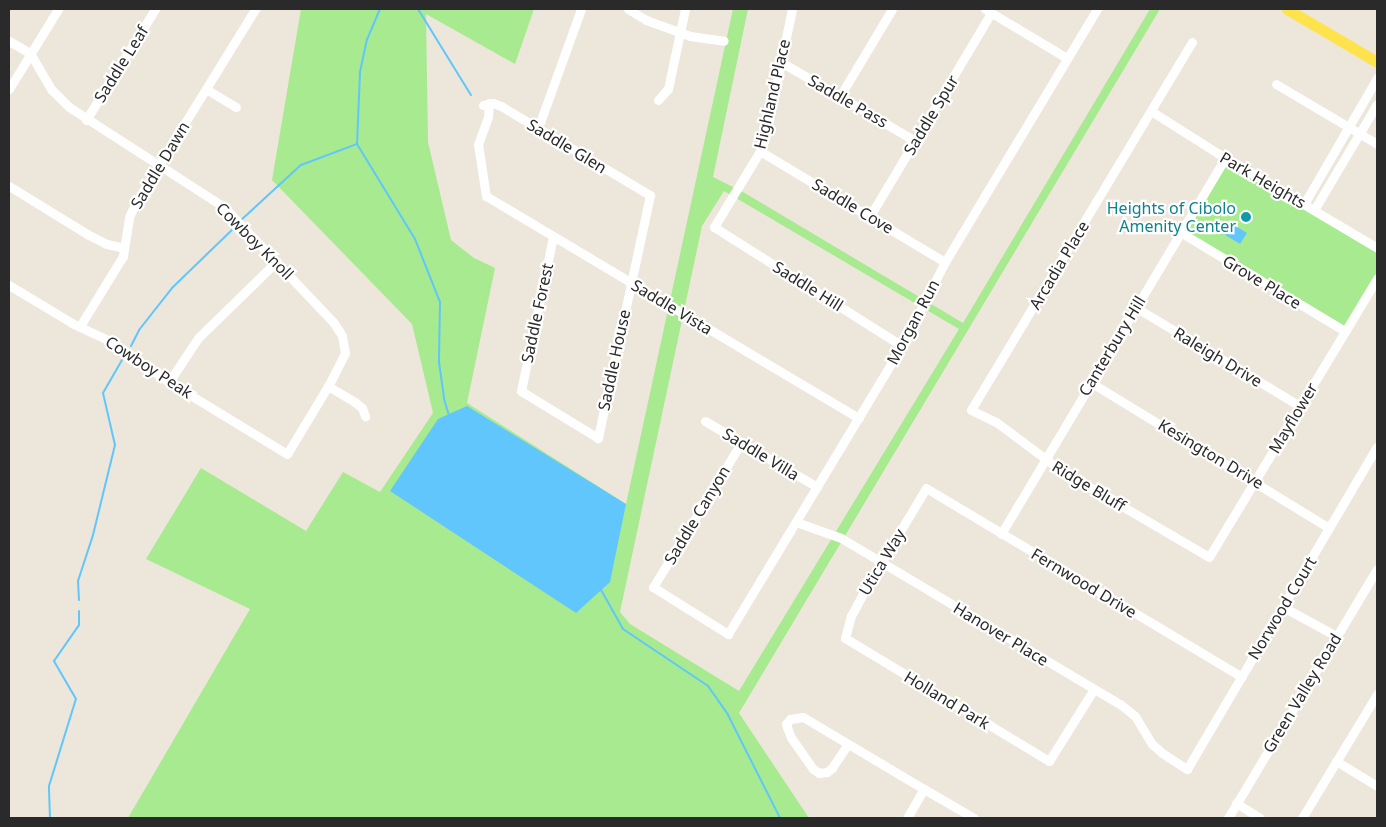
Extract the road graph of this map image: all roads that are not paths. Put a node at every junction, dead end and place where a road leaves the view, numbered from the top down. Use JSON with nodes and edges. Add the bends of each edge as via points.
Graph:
{"nodes":[{"id":1,"x":58,"y":9,"type":"edge"},
{"id":2,"x":155,"y":9,"type":"edge"},
{"id":3,"x":255,"y":9,"type":"edge"},
{"id":4,"x":581,"y":9,"type":"edge"},
{"id":5,"x":628,"y":9,"type":"edge"},
{"id":6,"x":685,"y":9,"type":"edge"},
{"id":7,"x":792,"y":9,"type":"edge"},
{"id":8,"x":892,"y":9,"type":"edge"},
{"id":9,"x":1097,"y":9,"type":"edge"},
{"id":10,"x":1287,"y":9,"type":"edge"},
{"id":11,"x":988,"y":11,"type":"edge"},
{"id":12,"x":680,"y":32,"type":"junction"},
{"id":13,"x":9,"y":41,"type":"edge"},
{"id":14,"x":724,"y":41,"type":"dead end"},
{"id":15,"x":1192,"y":42,"type":"dead end"},
{"id":16,"x":30,"y":53,"type":"junction"},
{"id":17,"x":1068,"y":58,"type":"junction"},
{"id":18,"x":781,"y":62,"type":"junction"},
{"id":19,"x":1377,"y":62,"type":"edge"},
{"id":20,"x":1377,"y":78,"type":"edge"},
{"id":21,"x":1276,"y":84,"type":"dead end"},
{"id":22,"x":9,"y":89,"type":"edge"},
{"id":23,"x":206,"y":89,"type":"junction"},
{"id":24,"x":840,"y":96,"type":"junction"},
{"id":25,"x":658,"y":100,"type":"dead end"},
{"id":26,"x":1377,"y":104,"type":"edge"},
{"id":27,"x":236,"y":107,"type":"dead end"},
{"id":28,"x":1151,"y":111,"type":"junction"},
{"id":29,"x":86,"y":120,"type":"junction"},
{"id":30,"x":1348,"y":127,"type":"junction"},
{"id":31,"x":538,"y":128,"type":"junction"},
{"id":32,"x":1360,"y":134,"type":"junction"},
{"id":33,"x":915,"y":141,"type":"junction"},
{"id":34,"x":1377,"y":144,"type":"edge"},
{"id":35,"x":760,"y":151,"type":"junction"},
{"id":36,"x":1224,"y":158,"type":"junction"},
{"id":37,"x":160,"y":164,"type":"junction"},
{"id":38,"x":9,"y":186,"type":"edge"},
{"id":39,"x":650,"y":195,"type":"joint"},
{"id":40,"x":486,"y":196,"type":"joint"},
{"id":41,"x":1304,"y":204,"type":"junction"},
{"id":42,"x":1314,"y":210,"type":"junction"},
{"id":43,"x":870,"y":216,"type":"junction"},
{"id":44,"x":714,"y":227,"type":"joint"},
{"id":45,"x":1180,"y":232,"type":"junction"},
{"id":46,"x":553,"y":236,"type":"junction"},
{"id":47,"x":124,"y":248,"type":"junction"},
{"id":48,"x":1377,"y":248,"type":"edge"},
{"id":49,"x":277,"y":262,"type":"junction"},
{"id":50,"x":945,"y":262,"type":"junction"},
{"id":51,"x":1377,"y":278,"type":"edge"},
{"id":52,"x":631,"y":282,"type":"junction"},
{"id":53,"x":9,"y":285,"type":"edge"},
{"id":54,"x":1135,"y":307,"type":"junction"},
{"id":55,"x":80,"y":326,"type":"junction"},
{"id":56,"x":1345,"y":331,"type":"junction"},
{"id":57,"x":902,"y":346,"type":"junction"},
{"id":58,"x":170,"y":382,"type":"junction"},
{"id":59,"x":1090,"y":382,"type":"junction"},
{"id":60,"x":328,"y":386,"type":"junction"},
{"id":61,"x":1300,"y":406,"type":"junction"},
{"id":62,"x":971,"y":410,"type":"joint"},
{"id":63,"x":365,"y":416,"type":"dead end"},
{"id":64,"x":859,"y":418,"type":"junction"},
{"id":65,"x":705,"y":421,"type":"dead end"},
{"id":66,"x":598,"y":438,"type":"joint"},
{"id":67,"x":742,"y":443,"type":"junction"},
{"id":68,"x":1377,"y":447,"type":"edge"},
{"id":69,"x":287,"y":454,"type":"joint"},
{"id":70,"x":1044,"y":459,"type":"junction"},
{"id":71,"x":1255,"y":481,"type":"junction"},
{"id":72,"x":817,"y":487,"type":"junction"},
{"id":73,"x":926,"y":488,"type":"joint"},
{"id":74,"x":796,"y":522,"type":"junction"},
{"id":75,"x":1330,"y":528,"type":"junction"},
{"id":76,"x":1001,"y":534,"type":"junction"},
{"id":77,"x":1209,"y":557,"type":"joint"},
{"id":78,"x":881,"y":562,"type":"junction"},
{"id":79,"x":1377,"y":569,"type":"edge"},
{"id":80,"x":1283,"y":607,"type":"junction"},
{"id":81,"x":728,"y":634,"type":"joint"},
{"id":82,"x":1336,"y":636,"type":"junction"},
{"id":83,"x":845,"y":638,"type":"joint"},
{"id":84,"x":1242,"y":677,"type":"junction"},
{"id":85,"x":1094,"y":689,"type":"junction"},
{"id":86,"x":1377,"y":694,"type":"edge"},
{"id":87,"x":848,"y":744,"type":"junction"},
{"id":88,"x":1336,"y":761,"type":"junction"},
{"id":89,"x":1187,"y":769,"type":"joint"},
{"id":90,"x":1377,"y":786,"type":"edge"},
{"id":91,"x":924,"y":788,"type":"junction"},
{"id":92,"x":1236,"y":803,"type":"junction"},
{"id":93,"x":1232,"y":816,"type":"edge"},
{"id":94,"x":906,"y":818,"type":"edge"},
{"id":95,"x":974,"y":818,"type":"edge"},
{"id":96,"x":1260,"y":818,"type":"edge"},
{"id":97,"x":1302,"y":818,"type":"edge"}],
"edges":[{"from":1,"to":16,"type":"street"},
{"from":2,"to":29,"type":"street","name":"Saddle Leaf"},
{"from":3,"to":23,"type":"street","name":"Saddle Dawn"},
{"from":4,"to":31,"type":"street"},
{"from":5,"to":12,"type":"street","via":[[646,20]]},
{"from":6,"to":12,"type":"street"},
{"from":7,"to":18,"type":"street","name":"Highland Place"},
{"from":8,"to":24,"type":"street"},
{"from":9,"to":17,"type":"street","name":"Morgan Run"},
{"from":10,"to":19,"type":"main road"},
{"from":11,"to":17,"type":"street"},
{"from":11,"to":33,"type":"street","name":"Saddle Spur"},
{"from":12,"to":14,"type":"street"},
{"from":12,"to":25,"type":"street","via":[[668,88]]},
{"from":13,"to":16,"type":"street","name":"Cowboy Knoll"},
{"from":15,"to":28,"type":"street","name":"Arcadia Place"},
{"from":16,"to":22,"type":"street"},
{"from":16,"to":29,"type":"street","name":"Cowboy Knoll","via":[[51,89]]},
{"from":17,"to":50,"type":"street","name":"Morgan Run"},
{"from":18,"to":24,"type":"street","name":"Saddle Pass"},
{"from":18,"to":35,"type":"street","name":"Highland Place"},
{"from":20,"to":30,"type":"street"},
{"from":21,"to":30,"type":"street"},
{"from":23,"to":27,"type":"street"},
{"from":23,"to":37,"type":"street","name":"Saddle Dawn"},
{"from":24,"to":33,"type":"street","name":"Saddle Pass"},
{"from":26,"to":32,"type":"street"},
{"from":28,"to":36,"type":"street","name":"Park Heights"},
{"from":28,"to":62,"type":"street","name":"Arcadia Place"},
{"from":29,"to":37,"type":"street","name":"Cowboy Knoll"},
{"from":30,"to":32,"type":"street"},
{"from":30,"to":41,"type":"street"},
{"from":31,"to":39,"type":"street","name":"Saddle Glen"},
{"from":31,"to":40,"type":"street","name":"Saddle Glen","via":[[497,104],[486,104],[488,117],[478,144]]},
{"from":32,"to":34,"type":"street"},
{"from":32,"to":42,"type":"street"},
{"from":33,"to":43,"type":"street","name":"Saddle Spur"},
{"from":35,"to":43,"type":"street","name":"Saddle Cove"},
{"from":35,"to":44,"type":"street","name":"Highland Place"},
{"from":36,"to":41,"type":"street","name":"Park Heights"},
{"from":36,"to":45,"type":"street","name":"Canterbury Hill"},
{"from":37,"to":47,"type":"street","name":"Saddle Dawn","via":[[132,209]]},
{"from":37,"to":49,"type":"street","name":"Cowboy Knoll","via":[[224,207]]},
{"from":38,"to":47,"type":"street","via":[[87,234]]},
{"from":39,"to":52,"type":"street","name":"Saddle House"},
{"from":40,"to":46,"type":"street","name":"Saddle Vista"},
{"from":41,"to":42,"type":"street","name":"Park Heights"},
{"from":42,"to":48,"type":"street","name":"Park Heights"},
{"from":43,"to":50,"type":"street","name":"Saddle Cove"},
{"from":44,"to":57,"type":"street","name":"Saddle Hill"},
{"from":45,"to":54,"type":"street","name":"Canterbury Hill"},
{"from":45,"to":56,"type":"street","name":"Grove Place"},
{"from":46,"to":52,"type":"street","name":"Saddle Vista"},
{"from":46,"to":66,"type":"street","name":"Saddle Forest","via":[[521,391]]},
{"from":47,"to":55,"type":"street","name":"Saddle Dawn","via":[[120,262]]},
{"from":49,"to":58,"type":"street","via":[[198,338]]},
{"from":49,"to":60,"type":"street","name":"Cowboy Knoll","via":[[334,323],[342,336],[345,353]]},
{"from":50,"to":57,"type":"street","name":"Morgan Run"},
{"from":51,"to":56,"type":"street","name":"Mayflower"},
{"from":52,"to":64,"type":"street","name":"Saddle Vista"},
{"from":52,"to":66,"type":"street","name":"Saddle House"},
{"from":53,"to":55,"type":"street","name":"Cowboy Peak"},
{"from":54,"to":59,"type":"street","name":"Canterbury Hill"},
{"from":54,"to":61,"type":"street","name":"Raleigh Drive"},
{"from":55,"to":58,"type":"street","name":"Cowboy Peak","via":[[108,340]]},
{"from":56,"to":61,"type":"street","name":"Mayflower"},
{"from":57,"to":64,"type":"street","name":"Morgan Run"},
{"from":58,"to":69,"type":"street","name":"Cowboy Peak"},
{"from":59,"to":70,"type":"street","name":"Canterbury Hill"},
{"from":59,"to":71,"type":"street","name":"Kesington Drive"},
{"from":60,"to":63,"type":"street","via":[[355,402]]},
{"from":60,"to":69,"type":"street","name":"Cowboy Knoll"},
{"from":61,"to":71,"type":"street","name":"Mayflower"},
{"from":62,"to":70,"type":"street","name":"Ridge Bluff","via":[[996,422]]},
{"from":64,"to":72,"type":"street","name":"Morgan Run"},
{"from":65,"to":67,"type":"street","name":"Saddle Villa"},
{"from":67,"to":72,"type":"street","name":"Saddle Villa"},
{"from":67,"to":81,"type":"street","name":"Saddle Canyon","via":[[653,587]]},
{"from":68,"to":75,"type":"street","name":"Norwood Court"},
{"from":70,"to":76,"type":"street","name":"Canterbury Hill"},
{"from":70,"to":77,"type":"street","name":"Ridge Bluff"},
{"from":71,"to":75,"type":"street","name":"Kesington Drive"},
{"from":71,"to":77,"type":"street","name":"Mayflower"},
{"from":72,"to":74,"type":"street","name":"Morgan Run"},
{"from":73,"to":76,"type":"street","name":"Fernwood Drive"},
{"from":73,"to":78,"type":"street","name":"Utica Way"},
{"from":74,"to":78,"type":"street","name":"Hanover Place","via":[[838,536]]},
{"from":74,"to":81,"type":"street","name":"Morgan Run"},
{"from":75,"to":80,"type":"street","name":"Norwood Court"},
{"from":76,"to":84,"type":"street","name":"Fernwood Drive"},
{"from":78,"to":83,"type":"street","name":"Utica Way","via":[[854,609]]},
{"from":78,"to":85,"type":"street","name":"Hanover Place"},
{"from":79,"to":82,"type":"street","name":"Green Valley Road"},
{"from":80,"to":82,"type":"street"},
{"from":80,"to":84,"type":"street","name":"Norwood Court"},
{"from":82,"to":92,"type":"street","name":"Green Valley Road"},
{"from":83,"to":85,"type":"street","name":"Holland Park","via":[[1049,761]]},
{"from":84,"to":89,"type":"street","name":"Norwood Court"},
{"from":85,"to":89,"type":"street","name":"Hanover Place","via":[[1135,716],[1152,744]]},
{"from":86,"to":88,"type":"street"},
{"from":87,"to":87,"type":"street","via":[[803,717],[790,719],[786,724],[791,738],[813,769],[819,772],[832,768]]},
{"from":87,"to":91,"type":"street"},
{"from":88,"to":90,"type":"street"},
{"from":88,"to":97,"type":"street"},
{"from":91,"to":94,"type":"street"},
{"from":91,"to":95,"type":"street"},
{"from":92,"to":93,"type":"street","name":"Green Valley Road"},
{"from":92,"to":96,"type":"street"}]}
